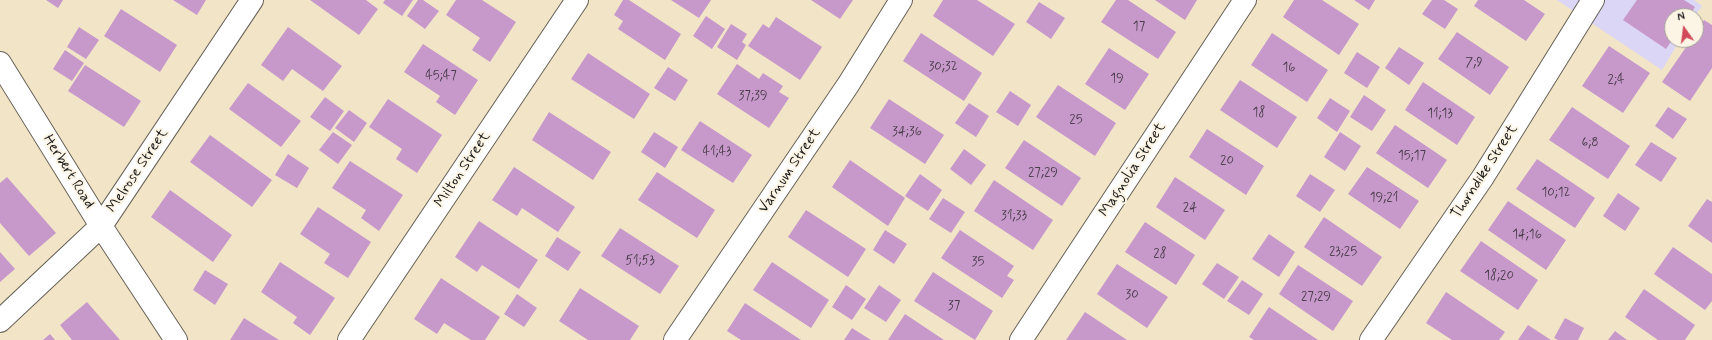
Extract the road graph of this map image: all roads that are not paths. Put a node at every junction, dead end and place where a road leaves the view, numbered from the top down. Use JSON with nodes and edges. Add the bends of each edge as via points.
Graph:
{"nodes":[{"id":1,"x":252,"y":0,"type":"edge"},
{"id":2,"x":577,"y":0,"type":"edge"},
{"id":3,"x":901,"y":0,"type":"edge"},
{"id":4,"x":1245,"y":0,"type":"edge"},
{"id":5,"x":1593,"y":0,"type":"edge"},
{"id":6,"x":0,"y":63,"type":"edge"},
{"id":7,"x":101,"y":226,"type":"junction"},
{"id":8,"x":0,"y":321,"type":"edge"},
{"id":9,"x":176,"y":340,"type":"edge"},
{"id":10,"x":349,"y":340,"type":"edge"},
{"id":11,"x":675,"y":340,"type":"edge"},
{"id":12,"x":1021,"y":340,"type":"edge"},
{"id":13,"x":1371,"y":340,"type":"edge"}],
"edges":[{"from":1,"to":7,"type":"street","name":"Melrose Street"},
{"from":2,"to":10,"type":"street","name":"Milton Street"},
{"from":3,"to":11,"type":"street","name":"Varnum Street","via":[[848,85]]},
{"from":4,"to":12,"type":"street","name":"Magnolia Street"},
{"from":5,"to":13,"type":"street","name":"Thorndike Street","via":[[1483,177]]},
{"from":6,"to":7,"type":"street","name":"Herbert Road"},
{"from":7,"to":8,"type":"street","name":"Melrose Street"},
{"from":7,"to":9,"type":"street","name":"Herbert Road"}]}
